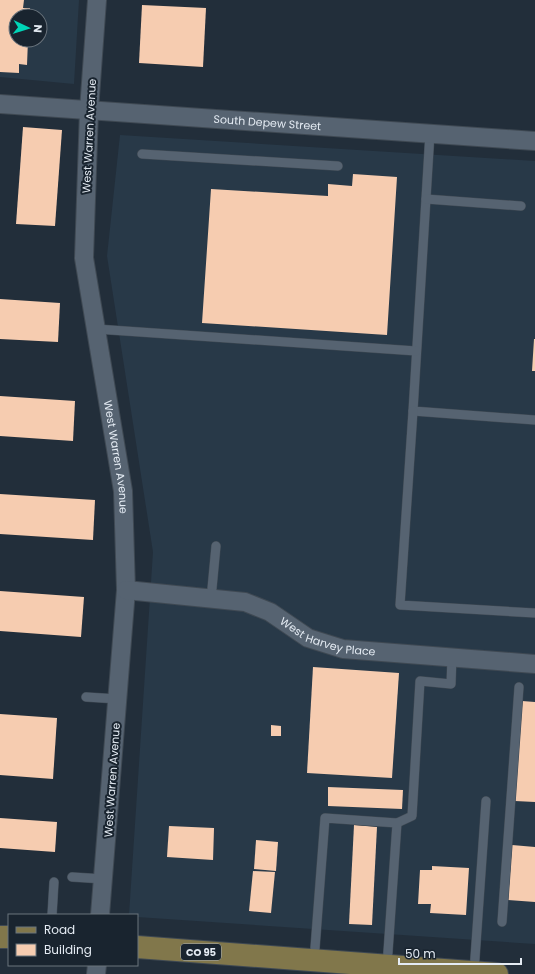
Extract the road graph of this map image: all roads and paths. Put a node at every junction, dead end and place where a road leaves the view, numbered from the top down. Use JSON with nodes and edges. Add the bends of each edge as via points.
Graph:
{"nodes":[{"id":1,"x":97,"y":0,"type":"edge"},
{"id":2,"x":0,"y":104,"type":"edge"},
{"id":3,"x":89,"y":110,"type":"junction"},
{"id":4,"x":430,"y":133,"type":"junction"},
{"id":5,"x":535,"y":141,"type":"edge"},
{"id":6,"x":142,"y":154,"type":"dead end"},
{"id":7,"x":338,"y":166,"type":"dead end"},
{"id":8,"x":426,"y":199,"type":"junction"},
{"id":9,"x":521,"y":206,"type":"dead end"},
{"id":10,"x":96,"y":328,"type":"junction"},
{"id":11,"x":416,"y":351,"type":"junction"},
{"id":12,"x":413,"y":412,"type":"junction"},
{"id":13,"x":535,"y":420,"type":"edge"},
{"id":14,"x":216,"y":546,"type":"dead end"},
{"id":15,"x":126,"y":590,"type":"junction"},
{"id":16,"x":211,"y":599,"type":"junction"},
{"id":17,"x":535,"y":613,"type":"edge"},
{"id":18,"x":452,"y":658,"type":"junction"},
{"id":19,"x":535,"y":664,"type":"edge"},
{"id":20,"x":519,"y":687,"type":"dead end"},
{"id":21,"x":86,"y":697,"type":"dead end"},
{"id":22,"x":118,"y":699,"type":"junction"},
{"id":23,"x":486,"y":802,"type":"dead end"},
{"id":24,"x":397,"y":823,"type":"junction"},
{"id":25,"x":72,"y":877,"type":"dead end"},
{"id":26,"x":104,"y":879,"type":"junction"},
{"id":27,"x":54,"y":882,"type":"dead end"},
{"id":28,"x":52,"y":914,"type":"edge"},
{"id":29,"x":100,"y":914,"type":"edge"},
{"id":30,"x":502,"y":922,"type":"dead end"},
{"id":31,"x":138,"y":948,"type":"edge"},
{"id":32,"x":318,"y":965,"type":"edge"},
{"id":33,"x":387,"y":966,"type":"junction"},
{"id":34,"x":474,"y":972,"type":"junction"},
{"id":35,"x":497,"y":974,"type":"edge"}],
"edges":[{"from":1,"to":3,"type":"street","name":"West Warren Avenue"},
{"from":2,"to":3,"type":"street","name":"South Depew Street"},
{"from":3,"to":4,"type":"street","name":"South Depew Street"},
{"from":3,"to":10,"type":"street","name":"West Warren Avenue","via":[[84,258]]},
{"from":4,"to":5,"type":"street","name":"South Depew Street"},
{"from":4,"to":8,"type":"lane"},
{"from":6,"to":7,"type":"lane"},
{"from":8,"to":9,"type":"lane"},
{"from":8,"to":11,"type":"lane"},
{"from":10,"to":11,"type":"lane"},
{"from":10,"to":15,"type":"street","name":"West Warren Avenue","via":[[123,491]]},
{"from":11,"to":12,"type":"lane"},
{"from":12,"to":13,"type":"lane"},
{"from":12,"to":17,"type":"lane","via":[[400,605]]},
{"from":14,"to":16,"type":"lane"},
{"from":15,"to":16,"type":"street","name":"West Harvey Place"},
{"from":15,"to":22,"type":"street","name":"West Warren Avenue"},
{"from":16,"to":18,"type":"street","name":"West Harvey Place","via":[[245,602],[270,612],[308,638],[343,649]]},
{"from":18,"to":19,"type":"street","name":"West Harvey Place"},
{"from":18,"to":24,"type":"lane","via":[[451,684],[420,681],[412,816]]},
{"from":20,"to":30,"type":"lane"},
{"from":21,"to":22,"type":"lane"},
{"from":22,"to":26,"type":"street","name":"West Warren Avenue"},
{"from":23,"to":34,"type":"lane"},
{"from":24,"to":32,"type":"lane","via":[[325,818]]},
{"from":24,"to":33,"type":"lane"},
{"from":25,"to":26,"type":"lane"},
{"from":26,"to":29,"type":"street","name":"West Warren Avenue"},
{"from":27,"to":28,"type":"lane"},
{"from":31,"to":32,"type":"main road","number":"CO 95"},
{"from":32,"to":33,"type":"main road","number":"CO 95"},
{"from":33,"to":34,"type":"main road","number":"CO 95"},
{"from":34,"to":35,"type":"main road","number":"CO 95"}]}
